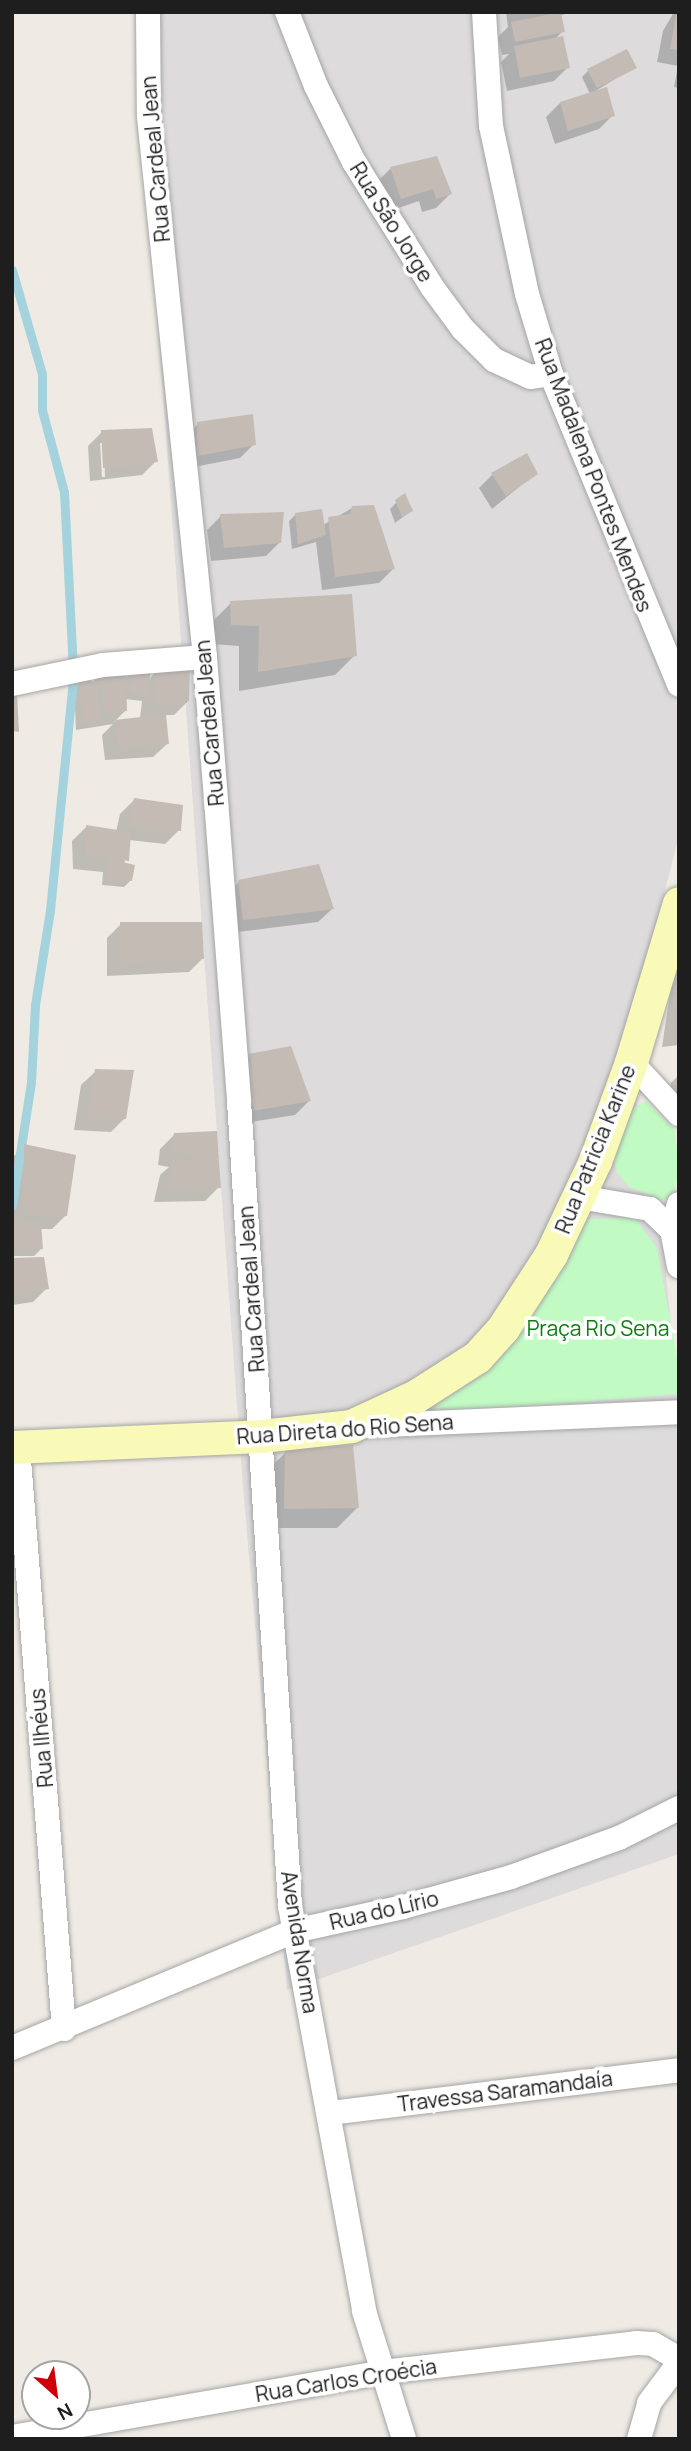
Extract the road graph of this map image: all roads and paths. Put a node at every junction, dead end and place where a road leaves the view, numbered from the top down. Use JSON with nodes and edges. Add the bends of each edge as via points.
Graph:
{"nodes":[{"id":1,"x":148,"y":12,"type":"edge"},
{"id":2,"x":288,"y":12,"type":"edge"},
{"id":3,"x":484,"y":12,"type":"edge"},
{"id":4,"x":551,"y":374,"type":"junction"},
{"id":5,"x":205,"y":657,"type":"junction"},
{"id":6,"x":12,"y":684,"type":"edge"},
{"id":7,"x":679,"y":685,"type":"edge"},
{"id":8,"x":679,"y":903,"type":"edge"},
{"id":9,"x":631,"y":1062,"type":"junction"},
{"id":10,"x":679,"y":1114,"type":"edge"},
{"id":11,"x":579,"y":1197,"type":"junction"},
{"id":12,"x":679,"y":1204,"type":"edge"},
{"id":13,"x":672,"y":1230,"type":"junction"},
{"id":14,"x":679,"y":1266,"type":"edge"},
{"id":15,"x":679,"y":1412,"type":"edge"},
{"id":16,"x":351,"y":1426,"type":"junction"},
{"id":17,"x":261,"y":1436,"type":"junction"},
{"id":18,"x":15,"y":1447,"type":"edge"},
{"id":19,"x":679,"y":1808,"type":"edge"},
{"id":20,"x":294,"y":1931,"type":"junction"},
{"id":21,"x":64,"y":2029,"type":"junction"},
{"id":22,"x":12,"y":2048,"type":"edge"},
{"id":23,"x":679,"y":2070,"type":"edge"},
{"id":24,"x":331,"y":2113,"type":"junction"},
{"id":25,"x":679,"y":2361,"type":"edge"},
{"id":26,"x":383,"y":2372,"type":"junction"},
{"id":27,"x":12,"y":2437,"type":"edge"},
{"id":28,"x":404,"y":2439,"type":"edge"},
{"id":29,"x":639,"y":2439,"type":"edge"}],
"edges":[{"from":1,"to":5,"type":"street","name":"Rua Cardeal Jean","via":[[149,117]]},
{"from":2,"to":4,"type":"street","name":"Rua Sâo Jorge","via":[[316,86],[354,162],[432,288],[494,360],[530,377]]},
{"from":3,"to":4,"type":"street","name":"Rua Madalena Pontes Mendes","via":[[491,126],[527,294]]},
{"from":4,"to":7,"type":"street","name":"Rua Madalena Pontes Mendes"},
{"from":5,"to":6,"type":"street","via":[[103,665]]},
{"from":5,"to":17,"type":"street","name":"Rua Cardeal Jean"},
{"from":8,"to":9,"type":"main road","name":"Rua Patricia Karine"},
{"from":9,"to":10,"type":"street"},
{"from":9,"to":11,"type":"main road","name":"Rua Patricia Karine"},
{"from":11,"to":13,"type":"street","via":[[650,1209]]},
{"from":11,"to":16,"type":"main road","name":"Rua Patricia Karine","via":[[545,1264],[503,1328],[477,1357],[425,1392]]},
{"from":12,"to":13,"type":"street"},
{"from":13,"to":14,"type":"street"},
{"from":15,"to":16,"type":"street","name":"Rua Direta do Rio Sena"},
{"from":16,"to":17,"type":"main road","name":"Rua Direta do Rio Sena"},
{"from":17,"to":18,"type":"main road","name":"Rua Direta do Rio Sena"},
{"from":17,"to":20,"type":"street","name":"Avenida Norma"},
{"from":18,"to":21,"type":"street","name":"Rua Ilhéus"},
{"from":19,"to":20,"type":"street","name":"Rua do Lírio","via":[[619,1838],[511,1877]]},
{"from":20,"to":21,"type":"street","name":"Rua do Lírio"},
{"from":20,"to":24,"type":"street","name":"Avenida Norma"},
{"from":21,"to":22,"type":"street","name":"Rua do Lírio"},
{"from":23,"to":24,"type":"street","name":"Travessa Saramandaía"},
{"from":24,"to":26,"type":"street","name":"Avenida Norma","via":[[365,2311]]},
{"from":25,"to":26,"type":"street","name":"Rua Carlos Croécia","via":[[653,2344],[636,2343]]},
{"from":25,"to":29,"type":"street","via":[[649,2403]]},
{"from":26,"to":27,"type":"street","name":"Rua Carlos Croécia"},
{"from":26,"to":28,"type":"street","name":"Avenida Norma"}]}
